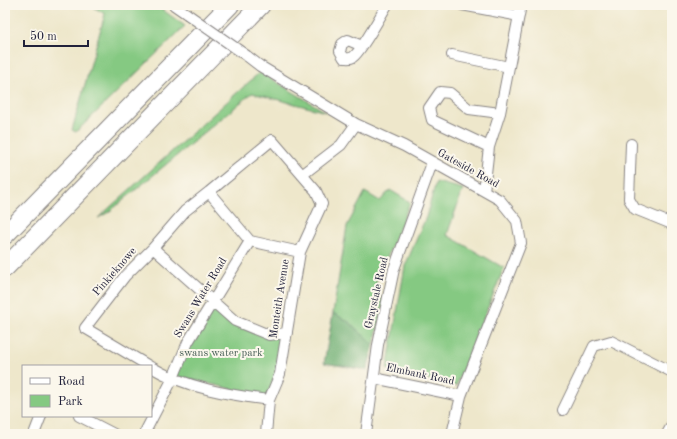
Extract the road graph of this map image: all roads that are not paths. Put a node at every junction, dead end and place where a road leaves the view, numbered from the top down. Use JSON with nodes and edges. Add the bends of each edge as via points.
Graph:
{"nodes":[{"id":1,"x":174,"y":5,"type":"edge"},
{"id":2,"x":230,"y":5,"type":"edge"},
{"id":3,"x":261,"y":5,"type":"edge"},
{"id":4,"x":387,"y":5,"type":"edge"},
{"id":5,"x":462,"y":5,"type":"edge"},
{"id":6,"x":521,"y":5,"type":"edge"},
{"id":7,"x":519,"y":16,"type":"junction"},
{"id":8,"x":362,"y":46,"type":"dead end"},
{"id":9,"x":452,"y":55,"type":"dead end"},
{"id":10,"x":509,"y":67,"type":"junction"},
{"id":11,"x":500,"y":113,"type":"junction"},
{"id":12,"x":356,"y":124,"type":"junction"},
{"id":13,"x":631,"y":144,"type":"dead end"},
{"id":14,"x":489,"y":147,"type":"junction"},
{"id":15,"x":432,"y":163,"type":"junction"},
{"id":16,"x":302,"y":175,"type":"junction"},
{"id":17,"x":209,"y":192,"type":"junction"},
{"id":18,"x":484,"y":192,"type":"junction"},
{"id":19,"x":672,"y":224,"type":"edge"},
{"id":20,"x":5,"y":235,"type":"edge"},
{"id":21,"x":250,"y":241,"type":"junction"},
{"id":22,"x":153,"y":248,"type":"junction"},
{"id":23,"x":300,"y":252,"type":"junction"},
{"id":24,"x":5,"y":268,"type":"edge"},
{"id":25,"x":212,"y":302,"type":"junction"},
{"id":26,"x":287,"y":333,"type":"junction"},
{"id":27,"x":147,"y":365,"type":"edge"},
{"id":28,"x":152,"y":368,"type":"edge"},
{"id":29,"x":672,"y":372,"type":"edge"},
{"id":30,"x":173,"y":378,"type":"junction"},
{"id":31,"x":374,"y":378,"type":"junction"},
{"id":32,"x":461,"y":396,"type":"junction"},
{"id":33,"x":269,"y":400,"type":"junction"},
{"id":34,"x":563,"y":410,"type":"dead end"},
{"id":35,"x":41,"y":417,"type":"edge"},
{"id":36,"x":81,"y":417,"type":"edge"},
{"id":37,"x":672,"y":425,"type":"edge"},
{"id":38,"x":34,"y":434,"type":"edge"},
{"id":39,"x":114,"y":434,"type":"edge"},
{"id":40,"x":144,"y":434,"type":"edge"},
{"id":41,"x":266,"y":434,"type":"edge"},
{"id":42,"x":366,"y":434,"type":"edge"},
{"id":43,"x":452,"y":434,"type":"edge"},
{"id":44,"x":668,"y":434,"type":"edge"}],
"edges":[{"from":1,"to":12,"type":"street","name":"Gateside Road","bridge":true,"via":[[260,66]]},
{"from":2,"to":20,"type":"highway"},
{"from":3,"to":24,"type":"highway"},
{"from":4,"to":8,"type":"street"},
{"from":5,"to":7,"type":"street"},
{"from":6,"to":7,"type":"street"},
{"from":7,"to":10,"type":"street"},
{"from":9,"to":10,"type":"street"},
{"from":10,"to":11,"type":"street"},
{"from":11,"to":14,"type":"street"},
{"from":11,"to":14,"type":"street","via":[[469,109],[450,93],[440,92],[429,108],[432,120]]},
{"from":12,"to":15,"type":"street","name":"Gateside Road","via":[[404,146]]},
{"from":12,"to":16,"type":"street","via":[[342,145]]},
{"from":13,"to":19,"type":"street","via":[[629,199],[635,209]]},
{"from":14,"to":18,"type":"street"},
{"from":15,"to":18,"type":"street","name":"Gateside Road"},
{"from":15,"to":31,"type":"street","name":"Graystale Road","via":[[394,269],[378,345]]},
{"from":16,"to":17,"type":"street","via":[[272,140]]},
{"from":16,"to":23,"type":"street","name":"Monteith Avenue","via":[[316,191],[322,204]]},
{"from":17,"to":21,"type":"street"},
{"from":17,"to":22,"type":"street","via":[[185,212]]},
{"from":18,"to":32,"type":"street","name":"Gateside Road","via":[[500,200],[517,221],[521,243]]},
{"from":21,"to":23,"type":"street"},
{"from":21,"to":25,"type":"street","name":"Swans Water Road"},
{"from":22,"to":25,"type":"street","name":"Pinkieknowe"},
{"from":22,"to":27,"type":"street","name":"Pinkieknowe","via":[[125,276],[86,328]]},
{"from":23,"to":26,"type":"street","name":"Monteith Avenue"},
{"from":25,"to":26,"type":"street","name":"Pinkieknowe","via":[[235,321],[269,334]]},
{"from":25,"to":30,"type":"street","name":"Swans Water Road","via":[[188,342]]},
{"from":26,"to":33,"type":"street","name":"Monteith Avenue","via":[[280,374]]},
{"from":28,"to":30,"type":"street","name":"Pinkieknowe"},
{"from":29,"to":34,"type":"street","via":[[611,341],[594,346]]},
{"from":30,"to":33,"type":"street","name":"Pinkieknowe","via":[[206,389]]},
{"from":30,"to":40,"type":"street","name":"Swans Water Road"},
{"from":31,"to":32,"type":"street","name":"Elmbank Road"},
{"from":31,"to":42,"type":"street","name":"Graystale Road"},
{"from":32,"to":43,"type":"street","name":"Gateside Road"},
{"from":33,"to":41,"type":"street","name":"Monteith Avenue"},
{"from":35,"to":38,"type":"street"},
{"from":36,"to":39,"type":"street"},
{"from":37,"to":44,"type":"street"}]}
